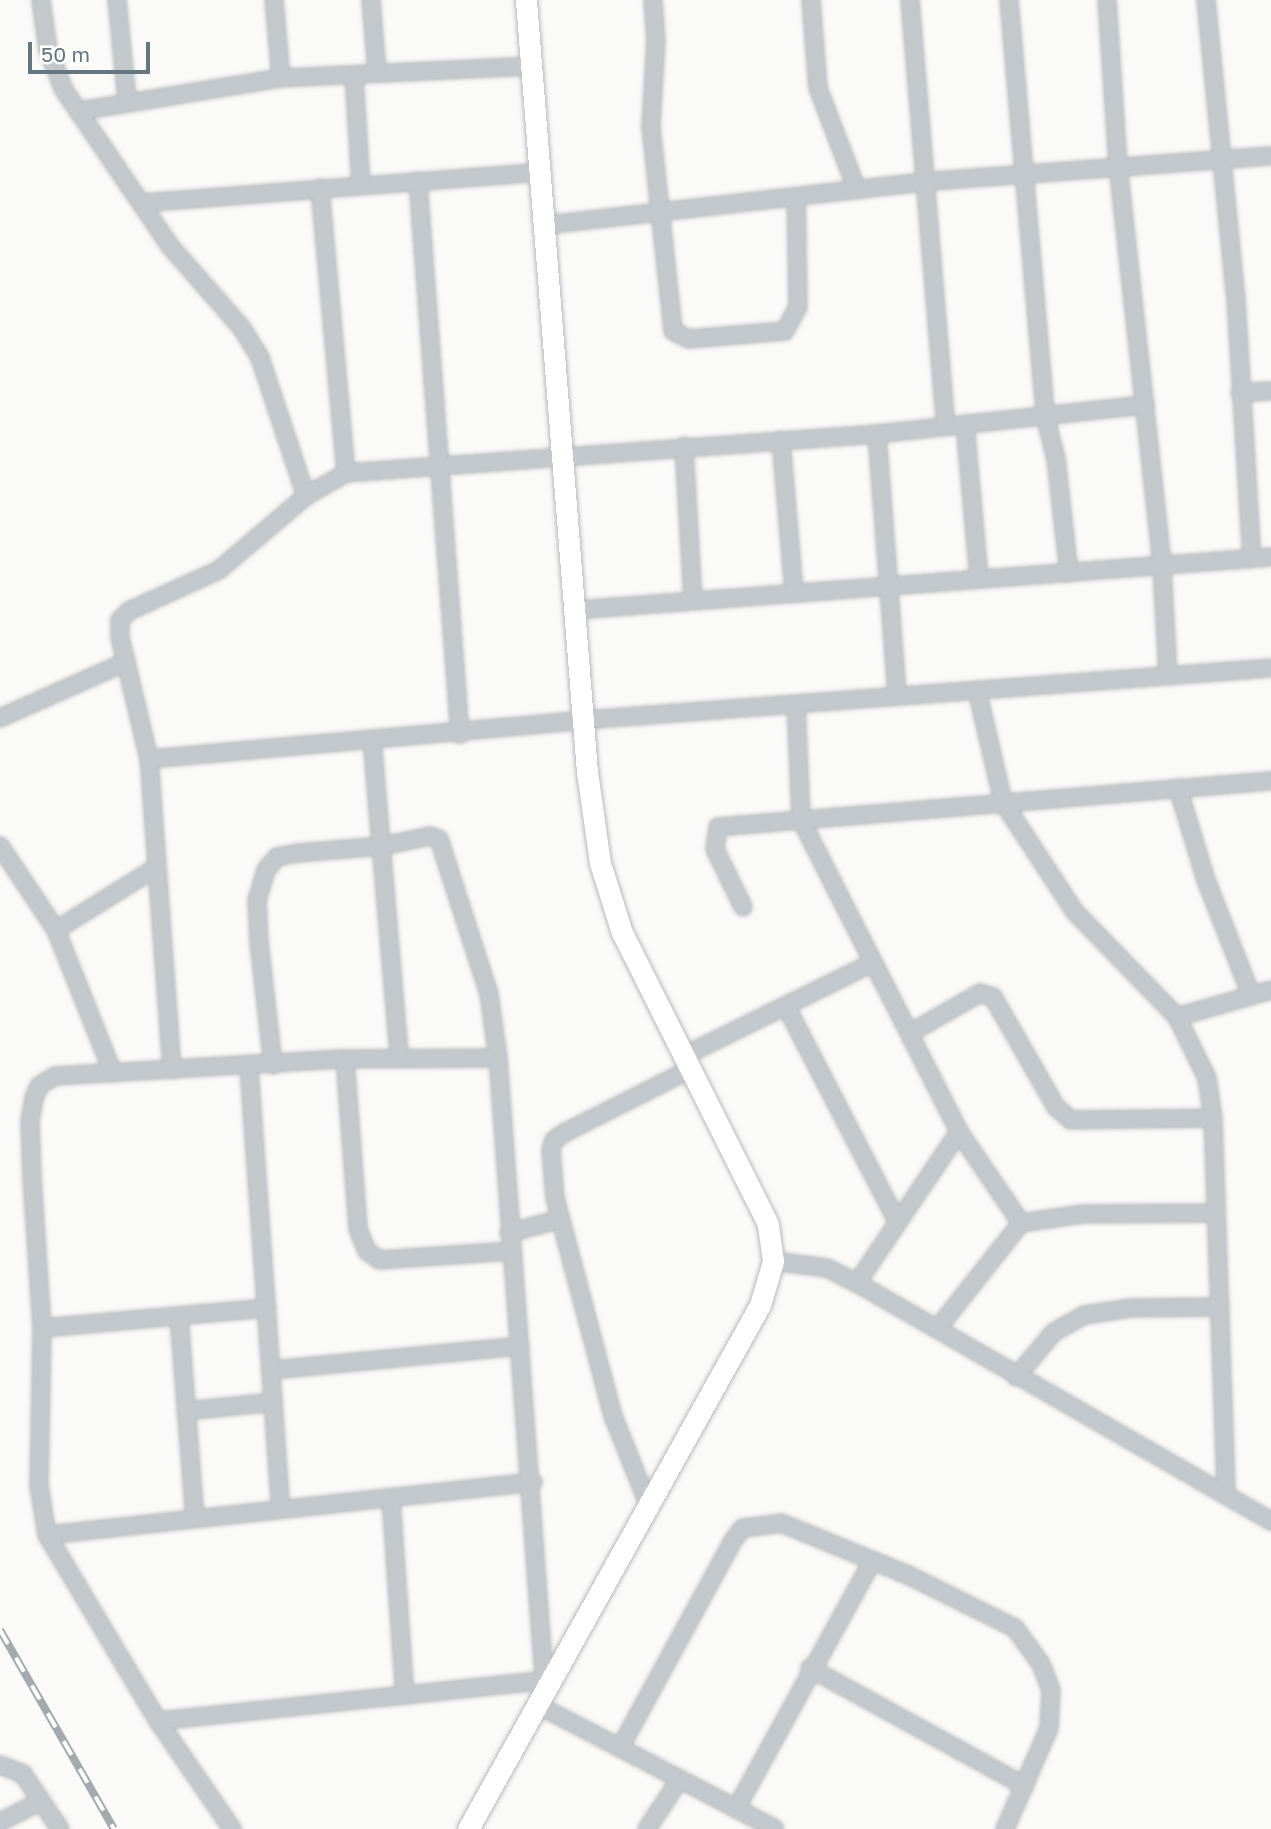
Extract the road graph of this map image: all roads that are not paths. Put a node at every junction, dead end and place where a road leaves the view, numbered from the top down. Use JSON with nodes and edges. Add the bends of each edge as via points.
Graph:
{"nodes":[{"id":1,"x":41,"y":0,"type":"edge"},
{"id":2,"x":117,"y":0,"type":"edge"},
{"id":3,"x":274,"y":0,"type":"edge"},
{"id":4,"x":371,"y":0,"type":"edge"},
{"id":5,"x":526,"y":0,"type":"edge"},
{"id":6,"x":653,"y":0,"type":"edge"},
{"id":7,"x":811,"y":0,"type":"edge"},
{"id":8,"x":910,"y":0,"type":"edge"},
{"id":9,"x":1009,"y":0,"type":"edge"},
{"id":10,"x":1107,"y":0,"type":"edge"},
{"id":11,"x":1206,"y":0,"type":"edge"},
{"id":12,"x":531,"y":66,"type":"junction"},
{"id":13,"x":377,"y":74,"type":"junction"},
{"id":14,"x":354,"y":75,"type":"junction"},
{"id":15,"x":281,"y":78,"type":"junction"},
{"id":16,"x":127,"y":101,"type":"junction"},
{"id":17,"x":79,"y":111,"type":"junction"},
{"id":18,"x":1271,"y":156,"type":"edge"},
{"id":19,"x":1224,"y":157,"type":"junction"},
{"id":20,"x":1118,"y":165,"type":"junction"},
{"id":21,"x":541,"y":172,"type":"junction"},
{"id":22,"x":1024,"y":173,"type":"junction"},
{"id":23,"x":418,"y":181,"type":"junction"},
{"id":24,"x":922,"y":182,"type":"junction"},
{"id":25,"x":361,"y":185,"type":"junction"},
{"id":26,"x":320,"y":188,"type":"junction"},
{"id":27,"x":857,"y":190,"type":"junction"},
{"id":28,"x":796,"y":197,"type":"junction"},
{"id":29,"x":141,"y":203,"type":"junction"},
{"id":30,"x":657,"y":215,"type":"junction"},
{"id":31,"x":546,"y":225,"type":"junction"},
{"id":32,"x":1271,"y":391,"type":"edge"},
{"id":33,"x":1240,"y":393,"type":"junction"},
{"id":34,"x":1144,"y":405,"type":"junction"},
{"id":35,"x":1045,"y":415,"type":"junction"},
{"id":36,"x":965,"y":424,"type":"junction"},
{"id":37,"x":946,"y":425,"type":"junction"},
{"id":38,"x":877,"y":434,"type":"junction"},
{"id":39,"x":781,"y":440,"type":"junction"},
{"id":40,"x":684,"y":446,"type":"junction"},
{"id":41,"x":563,"y":454,"type":"junction"},
{"id":42,"x":436,"y":465,"type":"junction"},
{"id":43,"x":346,"y":473,"type":"junction"},
{"id":44,"x":306,"y":496,"type":"junction"},
{"id":45,"x":1271,"y":557,"type":"edge"},
{"id":46,"x":1252,"y":558,"type":"junction"},
{"id":47,"x":1162,"y":566,"type":"junction"},
{"id":48,"x":1069,"y":573,"type":"junction"},
{"id":49,"x":979,"y":579,"type":"junction"},
{"id":50,"x":887,"y":585,"type":"junction"},
{"id":51,"x":794,"y":593,"type":"junction"},
{"id":52,"x":693,"y":601,"type":"junction"},
{"id":53,"x":576,"y":610,"type":"junction"},
{"id":54,"x":126,"y":662,"type":"junction"},
{"id":55,"x":1271,"y":668,"type":"edge"},
{"id":56,"x":1168,"y":676,"type":"junction"},
{"id":57,"x":976,"y":690,"type":"junction"},
{"id":58,"x":897,"y":696,"type":"junction"},
{"id":59,"x":796,"y":704,"type":"junction"},
{"id":60,"x":0,"y":718,"type":"edge"},
{"id":61,"x":583,"y":720,"type":"junction"},
{"id":62,"x":460,"y":734,"type":"junction"},
{"id":63,"x":372,"y":739,"type":"junction"},
{"id":64,"x":149,"y":759,"type":"junction"},
{"id":65,"x":1271,"y":781,"type":"edge"},
{"id":66,"x":1178,"y":788,"type":"junction"},
{"id":67,"x":1003,"y":802,"type":"junction"},
{"id":68,"x":801,"y":820,"type":"junction"},
{"id":69,"x":0,"y":846,"type":"edge"},
{"id":70,"x":383,"y":846,"type":"junction"},
{"id":71,"x":157,"y":867,"type":"junction"},
{"id":72,"x":743,"y":907,"type":"dead end"},
{"id":73,"x":56,"y":930,"type":"junction"},
{"id":74,"x":872,"y":963,"type":"junction"},
{"id":75,"x":1271,"y":990,"type":"edge"},
{"id":76,"x":1251,"y":995,"type":"junction"},
{"id":77,"x":787,"y":1008,"type":"junction"},
{"id":78,"x":1177,"y":1017,"type":"junction"},
{"id":79,"x":910,"y":1033,"type":"junction"},
{"id":80,"x":399,"y":1057,"type":"junction"},
{"id":81,"x":498,"y":1058,"type":"junction"},
{"id":82,"x":345,"y":1059,"type":"junction"},
{"id":83,"x":686,"y":1064,"type":"junction"},
{"id":84,"x":272,"y":1065,"type":"junction"},
{"id":85,"x":249,"y":1067,"type":"junction"},
{"id":86,"x":172,"y":1070,"type":"junction"},
{"id":87,"x":113,"y":1073,"type":"junction"},
{"id":88,"x":1213,"y":1118,"type":"junction"},
{"id":89,"x":959,"y":1132,"type":"junction"},
{"id":90,"x":1216,"y":1213,"type":"junction"},
{"id":91,"x":560,"y":1219,"type":"junction"},
{"id":92,"x":896,"y":1220,"type":"junction"},
{"id":93,"x":1021,"y":1223,"type":"junction"},
{"id":94,"x":509,"y":1233,"type":"junction"},
{"id":95,"x":511,"y":1251,"type":"junction"},
{"id":96,"x":774,"y":1261,"type":"junction"},
{"id":97,"x":857,"y":1283,"type":"junction"},
{"id":98,"x":1220,"y":1307,"type":"junction"},
{"id":99,"x":267,"y":1308,"type":"junction"},
{"id":100,"x":179,"y":1316,"type":"junction"},
{"id":101,"x":42,"y":1328,"type":"junction"},
{"id":102,"x":938,"y":1328,"type":"junction"},
{"id":103,"x":520,"y":1346,"type":"junction"},
{"id":104,"x":272,"y":1370,"type":"junction"},
{"id":105,"x":1016,"y":1377,"type":"junction"},
{"id":106,"x":274,"y":1402,"type":"junction"},
{"id":107,"x":186,"y":1411,"type":"junction"},
{"id":108,"x":533,"y":1482,"type":"junction"},
{"id":109,"x":1226,"y":1493,"type":"junction"},
{"id":110,"x":391,"y":1498,"type":"junction"},
{"id":111,"x":649,"y":1506,"type":"junction"},
{"id":112,"x":281,"y":1509,"type":"junction"},
{"id":113,"x":195,"y":1518,"type":"junction"},
{"id":114,"x":1271,"y":1521,"type":"edge"},
{"id":115,"x":47,"y":1535,"type":"junction"},
{"id":116,"x":872,"y":1562,"type":"junction"},
{"id":117,"x":810,"y":1668,"type":"junction"},
{"id":118,"x":543,"y":1693,"type":"junction"},
{"id":119,"x":405,"y":1696,"type":"junction"},
{"id":120,"x":158,"y":1721,"type":"junction"},
{"id":121,"x":620,"y":1748,"type":"junction"},
{"id":122,"x":0,"y":1765,"type":"edge"},
{"id":123,"x":680,"y":1779,"type":"junction"},
{"id":124,"x":1025,"y":1786,"type":"junction"},
{"id":125,"x":41,"y":1801,"type":"junction"},
{"id":126,"x":736,"y":1809,"type":"junction"},
{"id":127,"x":0,"y":1822,"type":"edge"},
{"id":128,"x":60,"y":1829,"type":"edge"},
{"id":129,"x":232,"y":1829,"type":"edge"},
{"id":130,"x":468,"y":1829,"type":"edge"},
{"id":131,"x":648,"y":1829,"type":"edge"},
{"id":132,"x":775,"y":1829,"type":"edge"},
{"id":133,"x":1005,"y":1829,"type":"edge"}],
"edges":[{"from":1,"to":17,"type":"street","via":[[48,50],[64,90]]},
{"from":2,"to":16,"type":"street"},
{"from":3,"to":15,"type":"street"},
{"from":4,"to":13,"type":"street"},
{"from":5,"to":12,"type":"main road"},
{"from":6,"to":30,"type":"street","via":[[656,39],[651,127]]},
{"from":7,"to":27,"type":"street","via":[[818,88]]},
{"from":8,"to":24,"type":"street"},
{"from":9,"to":22,"type":"street"},
{"from":10,"to":20,"type":"street"},
{"from":11,"to":19,"type":"street"},
{"from":12,"to":13,"type":"street"},
{"from":12,"to":21,"type":"main road"},
{"from":13,"to":14,"type":"street"},
{"from":14,"to":15,"type":"street"},
{"from":14,"to":25,"type":"street"},
{"from":15,"to":16,"type":"street"},
{"from":16,"to":17,"type":"street"},
{"from":17,"to":29,"type":"street"},
{"from":18,"to":19,"type":"street"},
{"from":19,"to":20,"type":"street"},
{"from":19,"to":33,"type":"street"},
{"from":20,"to":22,"type":"street"},
{"from":20,"to":34,"type":"street"},
{"from":21,"to":23,"type":"street"},
{"from":21,"to":31,"type":"main road"},
{"from":22,"to":24,"type":"street"},
{"from":22,"to":35,"type":"street"},
{"from":23,"to":25,"type":"street"},
{"from":23,"to":42,"type":"street"},
{"from":24,"to":27,"type":"street"},
{"from":24,"to":37,"type":"street"},
{"from":25,"to":26,"type":"street"},
{"from":26,"to":29,"type":"street"},
{"from":26,"to":43,"type":"street"},
{"from":27,"to":28,"type":"street"},
{"from":28,"to":30,"type":"street"},
{"from":28,"to":30,"type":"street","via":[[798,306],[785,331],[688,339],[673,331]]},
{"from":29,"to":44,"type":"street","via":[[170,246],[241,327],[260,358]]},
{"from":30,"to":31,"type":"street"},
{"from":31,"to":41,"type":"main road"},
{"from":32,"to":33,"type":"street"},
{"from":33,"to":46,"type":"street"},
{"from":34,"to":35,"type":"street"},
{"from":34,"to":47,"type":"street"},
{"from":35,"to":36,"type":"street"},
{"from":35,"to":48,"type":"street","via":[[1056,459]]},
{"from":36,"to":37,"type":"street"},
{"from":36,"to":49,"type":"street"},
{"from":37,"to":38,"type":"street"},
{"from":38,"to":39,"type":"street"},
{"from":38,"to":50,"type":"street"},
{"from":39,"to":40,"type":"street"},
{"from":39,"to":51,"type":"street"},
{"from":40,"to":41,"type":"street"},
{"from":40,"to":52,"type":"street"},
{"from":41,"to":42,"type":"street"},
{"from":41,"to":53,"type":"main road"},
{"from":42,"to":43,"type":"street"},
{"from":42,"to":62,"type":"street"},
{"from":43,"to":44,"type":"street"},
{"from":44,"to":54,"type":"street","via":[[219,570],[129,611],[120,620]]},
{"from":45,"to":46,"type":"street"},
{"from":46,"to":47,"type":"street"},
{"from":47,"to":48,"type":"street"},
{"from":47,"to":56,"type":"street"},
{"from":48,"to":49,"type":"street"},
{"from":49,"to":50,"type":"street"},
{"from":50,"to":51,"type":"street"},
{"from":50,"to":58,"type":"street"},
{"from":51,"to":52,"type":"street"},
{"from":52,"to":53,"type":"street"},
{"from":53,"to":61,"type":"main road"},
{"from":54,"to":60,"type":"street"},
{"from":54,"to":64,"type":"street"},
{"from":55,"to":56,"type":"street"},
{"from":56,"to":57,"type":"street"},
{"from":57,"to":58,"type":"street"},
{"from":57,"to":67,"type":"street"},
{"from":58,"to":59,"type":"street"},
{"from":59,"to":61,"type":"street"},
{"from":59,"to":68,"type":"street"},
{"from":61,"to":62,"type":"street"},
{"from":61,"to":83,"type":"main road","via":[[592,818],[610,900]]},
{"from":62,"to":63,"type":"street"},
{"from":63,"to":64,"type":"street"},
{"from":63,"to":70,"type":"street"},
{"from":64,"to":71,"type":"street"},
{"from":65,"to":66,"type":"street"},
{"from":66,"to":67,"type":"street"},
{"from":66,"to":76,"type":"street","via":[[1206,880]]},
{"from":67,"to":68,"type":"street"},
{"from":67,"to":78,"type":"street","via":[[1075,912]]},
{"from":68,"to":72,"type":"street","via":[[718,827],[715,849]]},
{"from":68,"to":74,"type":"street"},
{"from":69,"to":73,"type":"street"},
{"from":70,"to":80,"type":"street"},
{"from":70,"to":81,"type":"street","via":[[430,836],[439,839],[489,994]]},
{"from":70,"to":84,"type":"street","via":[[276,858],[266,870],[257,900],[258,942]]},
{"from":71,"to":73,"type":"street"},
{"from":71,"to":86,"type":"street"},
{"from":73,"to":87,"type":"street"},
{"from":74,"to":77,"type":"street"},
{"from":74,"to":79,"type":"street"},
{"from":75,"to":76,"type":"street"},
{"from":76,"to":78,"type":"street"},
{"from":77,"to":83,"type":"street"},
{"from":77,"to":92,"type":"street"},
{"from":78,"to":88,"type":"street","via":[[1207,1078]]},
{"from":79,"to":88,"type":"street","via":[[980,993],[993,996],[1056,1107],[1071,1119]]},
{"from":79,"to":89,"type":"street"},
{"from":80,"to":81,"type":"street"},
{"from":80,"to":82,"type":"street"},
{"from":81,"to":94,"type":"street"},
{"from":82,"to":84,"type":"street"},
{"from":82,"to":95,"type":"street","via":[[358,1229],[367,1251],[380,1261]]},
{"from":83,"to":91,"type":"street","via":[[554,1140],[551,1170]]},
{"from":83,"to":96,"type":"main road","via":[[768,1224]]},
{"from":84,"to":85,"type":"street"},
{"from":85,"to":86,"type":"street"},
{"from":85,"to":99,"type":"street"},
{"from":86,"to":87,"type":"street"},
{"from":87,"to":101,"type":"street","via":[[55,1076],[39,1086],[34,1098],[31,1156]]},
{"from":88,"to":90,"type":"street"},
{"from":89,"to":92,"type":"street"},
{"from":89,"to":93,"type":"street"},
{"from":90,"to":93,"type":"street","via":[[1083,1214]]},
{"from":90,"to":98,"type":"street"},
{"from":91,"to":94,"type":"street"},
{"from":91,"to":111,"type":"street","via":[[613,1416]]},
{"from":92,"to":97,"type":"street"},
{"from":93,"to":102,"type":"street"},
{"from":94,"to":95,"type":"street"},
{"from":95,"to":103,"type":"street"},
{"from":96,"to":97,"type":"street","via":[[827,1268]]},
{"from":96,"to":111,"type":"main road","via":[[760,1305]]},
{"from":97,"to":102,"type":"street"},
{"from":98,"to":105,"type":"street","via":[[1131,1308],[1085,1315],[1054,1332]]},
{"from":98,"to":109,"type":"street"},
{"from":99,"to":100,"type":"street"},
{"from":99,"to":104,"type":"street"},
{"from":100,"to":101,"type":"street"},
{"from":100,"to":107,"type":"street"},
{"from":101,"to":115,"type":"street","via":[[39,1486]]},
{"from":102,"to":105,"type":"street"},
{"from":103,"to":104,"type":"street"},
{"from":103,"to":108,"type":"street"},
{"from":104,"to":106,"type":"street"},
{"from":105,"to":109,"type":"street"},
{"from":106,"to":107,"type":"street"},
{"from":106,"to":112,"type":"street"},
{"from":107,"to":113,"type":"street"},
{"from":108,"to":110,"type":"street"},
{"from":108,"to":118,"type":"street"},
{"from":109,"to":114,"type":"street"},
{"from":110,"to":112,"type":"street"},
{"from":110,"to":119,"type":"street"},
{"from":111,"to":118,"type":"main road"},
{"from":112,"to":113,"type":"street"},
{"from":113,"to":115,"type":"street"},
{"from":115,"to":120,"type":"street"},
{"from":116,"to":117,"type":"street"},
{"from":116,"to":121,"type":"street","via":[[781,1522],[743,1528]]},
{"from":116,"to":124,"type":"street","via":[[1015,1628],[1041,1664],[1051,1690],[1049,1728]]},
{"from":117,"to":124,"type":"street"},
{"from":117,"to":126,"type":"street"},
{"from":118,"to":119,"type":"street"},
{"from":118,"to":121,"type":"street"},
{"from":118,"to":130,"type":"main road"},
{"from":119,"to":120,"type":"street"},
{"from":120,"to":129,"type":"street"},
{"from":121,"to":123,"type":"street"},
{"from":122,"to":125,"type":"street","via":[[23,1774]]},
{"from":123,"to":126,"type":"street"},
{"from":123,"to":131,"type":"street"},
{"from":124,"to":133,"type":"street"},
{"from":125,"to":127,"type":"street"},
{"from":125,"to":128,"type":"street"},
{"from":126,"to":132,"type":"street"}]}
